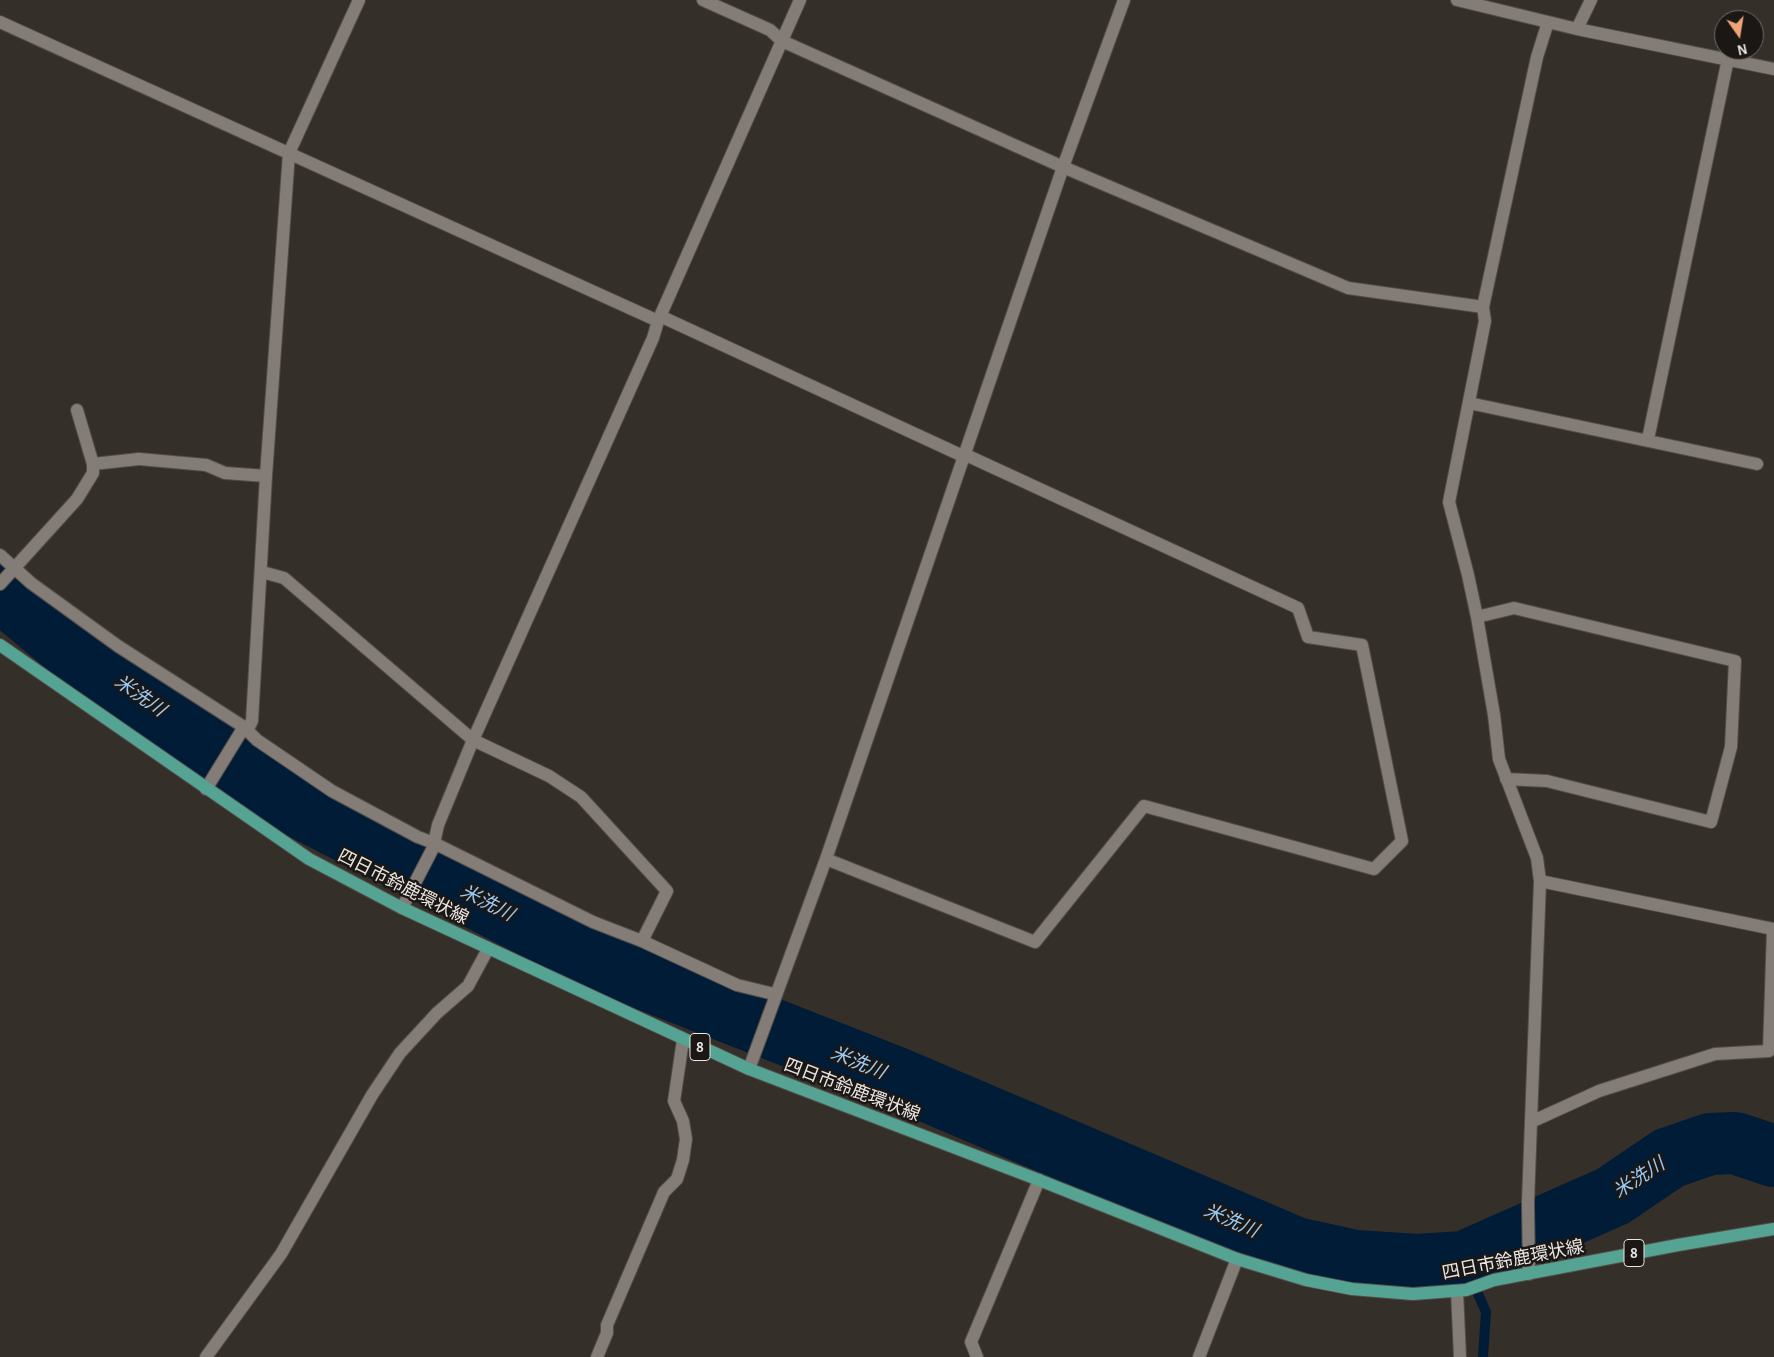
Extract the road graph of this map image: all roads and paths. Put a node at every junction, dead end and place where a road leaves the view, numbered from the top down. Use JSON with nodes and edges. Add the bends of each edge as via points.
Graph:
{"nodes":[{"id":1,"x":359,"y":0,"type":"edge"},
{"id":2,"x":703,"y":0,"type":"edge"},
{"id":3,"x":800,"y":0,"type":"edge"},
{"id":4,"x":1124,"y":0,"type":"edge"},
{"id":5,"x":1457,"y":0,"type":"edge"},
{"id":6,"x":1591,"y":0,"type":"edge"},
{"id":7,"x":0,"y":22,"type":"edge"},
{"id":8,"x":1548,"y":22,"type":"junction"},
{"id":9,"x":1577,"y":29,"type":"junction"},
{"id":10,"x":782,"y":41,"type":"junction"},
{"id":11,"x":1714,"y":56,"type":"edge"},
{"id":12,"x":1728,"y":60,"type":"edge"},
{"id":13,"x":1733,"y":60,"type":"edge"},
{"id":14,"x":1774,"y":69,"type":"edge"},
{"id":15,"x":289,"y":153,"type":"junction"},
{"id":16,"x":1063,"y":167,"type":"junction"},
{"id":17,"x":1483,"y":307,"type":"junction"},
{"id":18,"x":659,"y":318,"type":"junction"},
{"id":19,"x":1469,"y":402,"type":"junction"},
{"id":20,"x":76,"y":410,"type":"dead end"},
{"id":21,"x":1648,"y":439,"type":"junction"},
{"id":22,"x":965,"y":456,"type":"junction"},
{"id":23,"x":92,"y":464,"type":"junction"},
{"id":24,"x":1757,"y":464,"type":"dead end"},
{"id":25,"x":266,"y":476,"type":"junction"},
{"id":26,"x":0,"y":555,"type":"edge"},
{"id":27,"x":13,"y":569,"type":"junction"},
{"id":28,"x":262,"y":572,"type":"junction"},
{"id":29,"x":0,"y":584,"type":"edge"},
{"id":30,"x":1477,"y":617,"type":"junction"},
{"id":31,"x":0,"y":645,"type":"edge"},
{"id":32,"x":244,"y":730,"type":"junction"},
{"id":33,"x":473,"y":740,"type":"junction"},
{"id":34,"x":1506,"y":779,"type":"junction"},
{"id":35,"x":206,"y":789,"type":"junction"},
{"id":36,"x":434,"y":845,"type":"junction"},
{"id":37,"x":826,"y":859,"type":"junction"},
{"id":38,"x":1540,"y":881,"type":"junction"},
{"id":39,"x":404,"y":904,"type":"junction"},
{"id":40,"x":642,"y":941,"type":"junction"},
{"id":41,"x":488,"y":948,"type":"junction"},
{"id":42,"x":773,"y":997,"type":"junction"},
{"id":43,"x":683,"y":1040,"type":"junction"},
{"id":44,"x":748,"y":1069,"type":"junction"},
{"id":45,"x":1531,"y":1122,"type":"junction"},
{"id":46,"x":1039,"y":1180,"type":"junction"},
{"id":47,"x":1774,"y":1229,"type":"edge"},
{"id":48,"x":1237,"y":1259,"type":"junction"},
{"id":49,"x":1529,"y":1274,"type":"junction"},
{"id":50,"x":1461,"y":1291,"type":"junction"},
{"id":51,"x":206,"y":1357,"type":"edge"},
{"id":52,"x":597,"y":1357,"type":"edge"},
{"id":53,"x":977,"y":1357,"type":"edge"},
{"id":54,"x":1199,"y":1357,"type":"edge"},
{"id":55,"x":1460,"y":1357,"type":"edge"}],
"edges":[{"from":1,"to":15,"type":"street"},
{"from":2,"to":10,"type":"street","via":[[770,30]]},
{"from":3,"to":10,"type":"street"},
{"from":4,"to":16,"type":"street"},
{"from":5,"to":8,"type":"street"},
{"from":6,"to":9,"type":"street"},
{"from":7,"to":15,"type":"street"},
{"from":8,"to":9,"type":"street"},
{"from":8,"to":17,"type":"street","via":[[1537,57]]},
{"from":9,"to":11,"type":"street"},
{"from":10,"to":16,"type":"street"},
{"from":10,"to":18,"type":"street"},
{"from":12,"to":21,"type":"street"},
{"from":13,"to":14,"type":"street"},
{"from":15,"to":18,"type":"street"},
{"from":15,"to":25,"type":"street"},
{"from":16,"to":17,"type":"street","via":[[1348,288]]},
{"from":16,"to":22,"type":"street"},
{"from":17,"to":19,"type":"street","via":[[1485,321]]},
{"from":18,"to":22,"type":"street"},
{"from":18,"to":33,"type":"street","via":[[653,338]]},
{"from":19,"to":21,"type":"street"},
{"from":19,"to":30,"type":"street","via":[[1449,502]]},
{"from":20,"to":23,"type":"street"},
{"from":21,"to":24,"type":"street"},
{"from":22,"to":37,"type":"street"},
{"from":22,"to":37,"type":"street","via":[[1298,608],[1308,637],[1362,645],[1402,841],[1374,869],[1144,806],[1035,942]]},
{"from":23,"to":25,"type":"street","via":[[139,459],[206,465],[225,473]]},
{"from":23,"to":27,"type":"street","via":[[93,473],[77,499]]},
{"from":25,"to":28,"type":"street"},
{"from":26,"to":27,"type":"street"},
{"from":27,"to":29,"type":"street"},
{"from":27,"to":32,"type":"street","via":[[118,646]]},
{"from":28,"to":32,"type":"street","via":[[252,721]]},
{"from":28,"to":33,"type":"street","via":[[284,578]]},
{"from":30,"to":34,"type":"street","via":[[1499,760]]},
{"from":30,"to":34,"type":"street","via":[[1514,608],[1735,661],[1731,747],[1711,822],[1547,781]]},
{"from":31,"to":35,"type":"main road","name":"四日市鈴鹿環状線","number":"8"},
{"from":32,"to":35,"type":"street"},
{"from":32,"to":36,"type":"street","via":[[332,791]]},
{"from":33,"to":36,"type":"street","via":[[438,825]]},
{"from":33,"to":40,"type":"street","via":[[548,776],[581,797],[667,891]]},
{"from":34,"to":38,"type":"street","via":[[1537,858]]},
{"from":35,"to":39,"type":"main road","name":"四日市鈴鹿環状線","number":"8","via":[[309,859]]},
{"from":36,"to":39,"type":"street"},
{"from":36,"to":40,"type":"street","via":[[593,922]]},
{"from":37,"to":42,"type":"street"},
{"from":38,"to":45,"type":"street"},
{"from":38,"to":45,"type":"street","via":[[1773,929],[1769,1051],[1715,1054],[1599,1091]]},
{"from":39,"to":41,"type":"main road","name":"四日市鈴鹿環状線","number":"8"},
{"from":40,"to":42,"type":"street","via":[[737,985]]},
{"from":41,"to":43,"type":"main road","name":"四日市鈴鹿環状線","number":"8"},
{"from":41,"to":51,"type":"street","via":[[468,986],[437,1013],[400,1053],[363,1109],[281,1254]]},
{"from":42,"to":44,"type":"street"},
{"from":43,"to":44,"type":"main road","name":"四日市鈴鹿環状線","number":"8"},
{"from":43,"to":52,"type":"street","via":[[674,1101],[683,1121],[686,1140],[677,1179],[664,1192],[607,1324],[607,1333]]},
{"from":44,"to":46,"type":"main road","name":"四日市鈴鹿環状線","number":"8"},
{"from":45,"to":49,"type":"street"},
{"from":46,"to":48,"type":"main road","name":"四日市鈴鹿環状線","number":"8"},
{"from":46,"to":53,"type":"street","via":[[971,1342]]},
{"from":47,"to":49,"type":"main road","name":"四日市鈴鹿環状線","number":"8","via":[[1678,1244]]},
{"from":48,"to":50,"type":"main road","name":"四日市鈴鹿環状線","number":"8","via":[[1306,1280],[1352,1289],[1413,1294]]},
{"from":48,"to":54,"type":"street"},
{"from":49,"to":50,"type":"main road","name":"四日市鈴鹿環状線","number":"8","via":[[1494,1280]]},
{"from":50,"to":55,"type":"street"}]}
